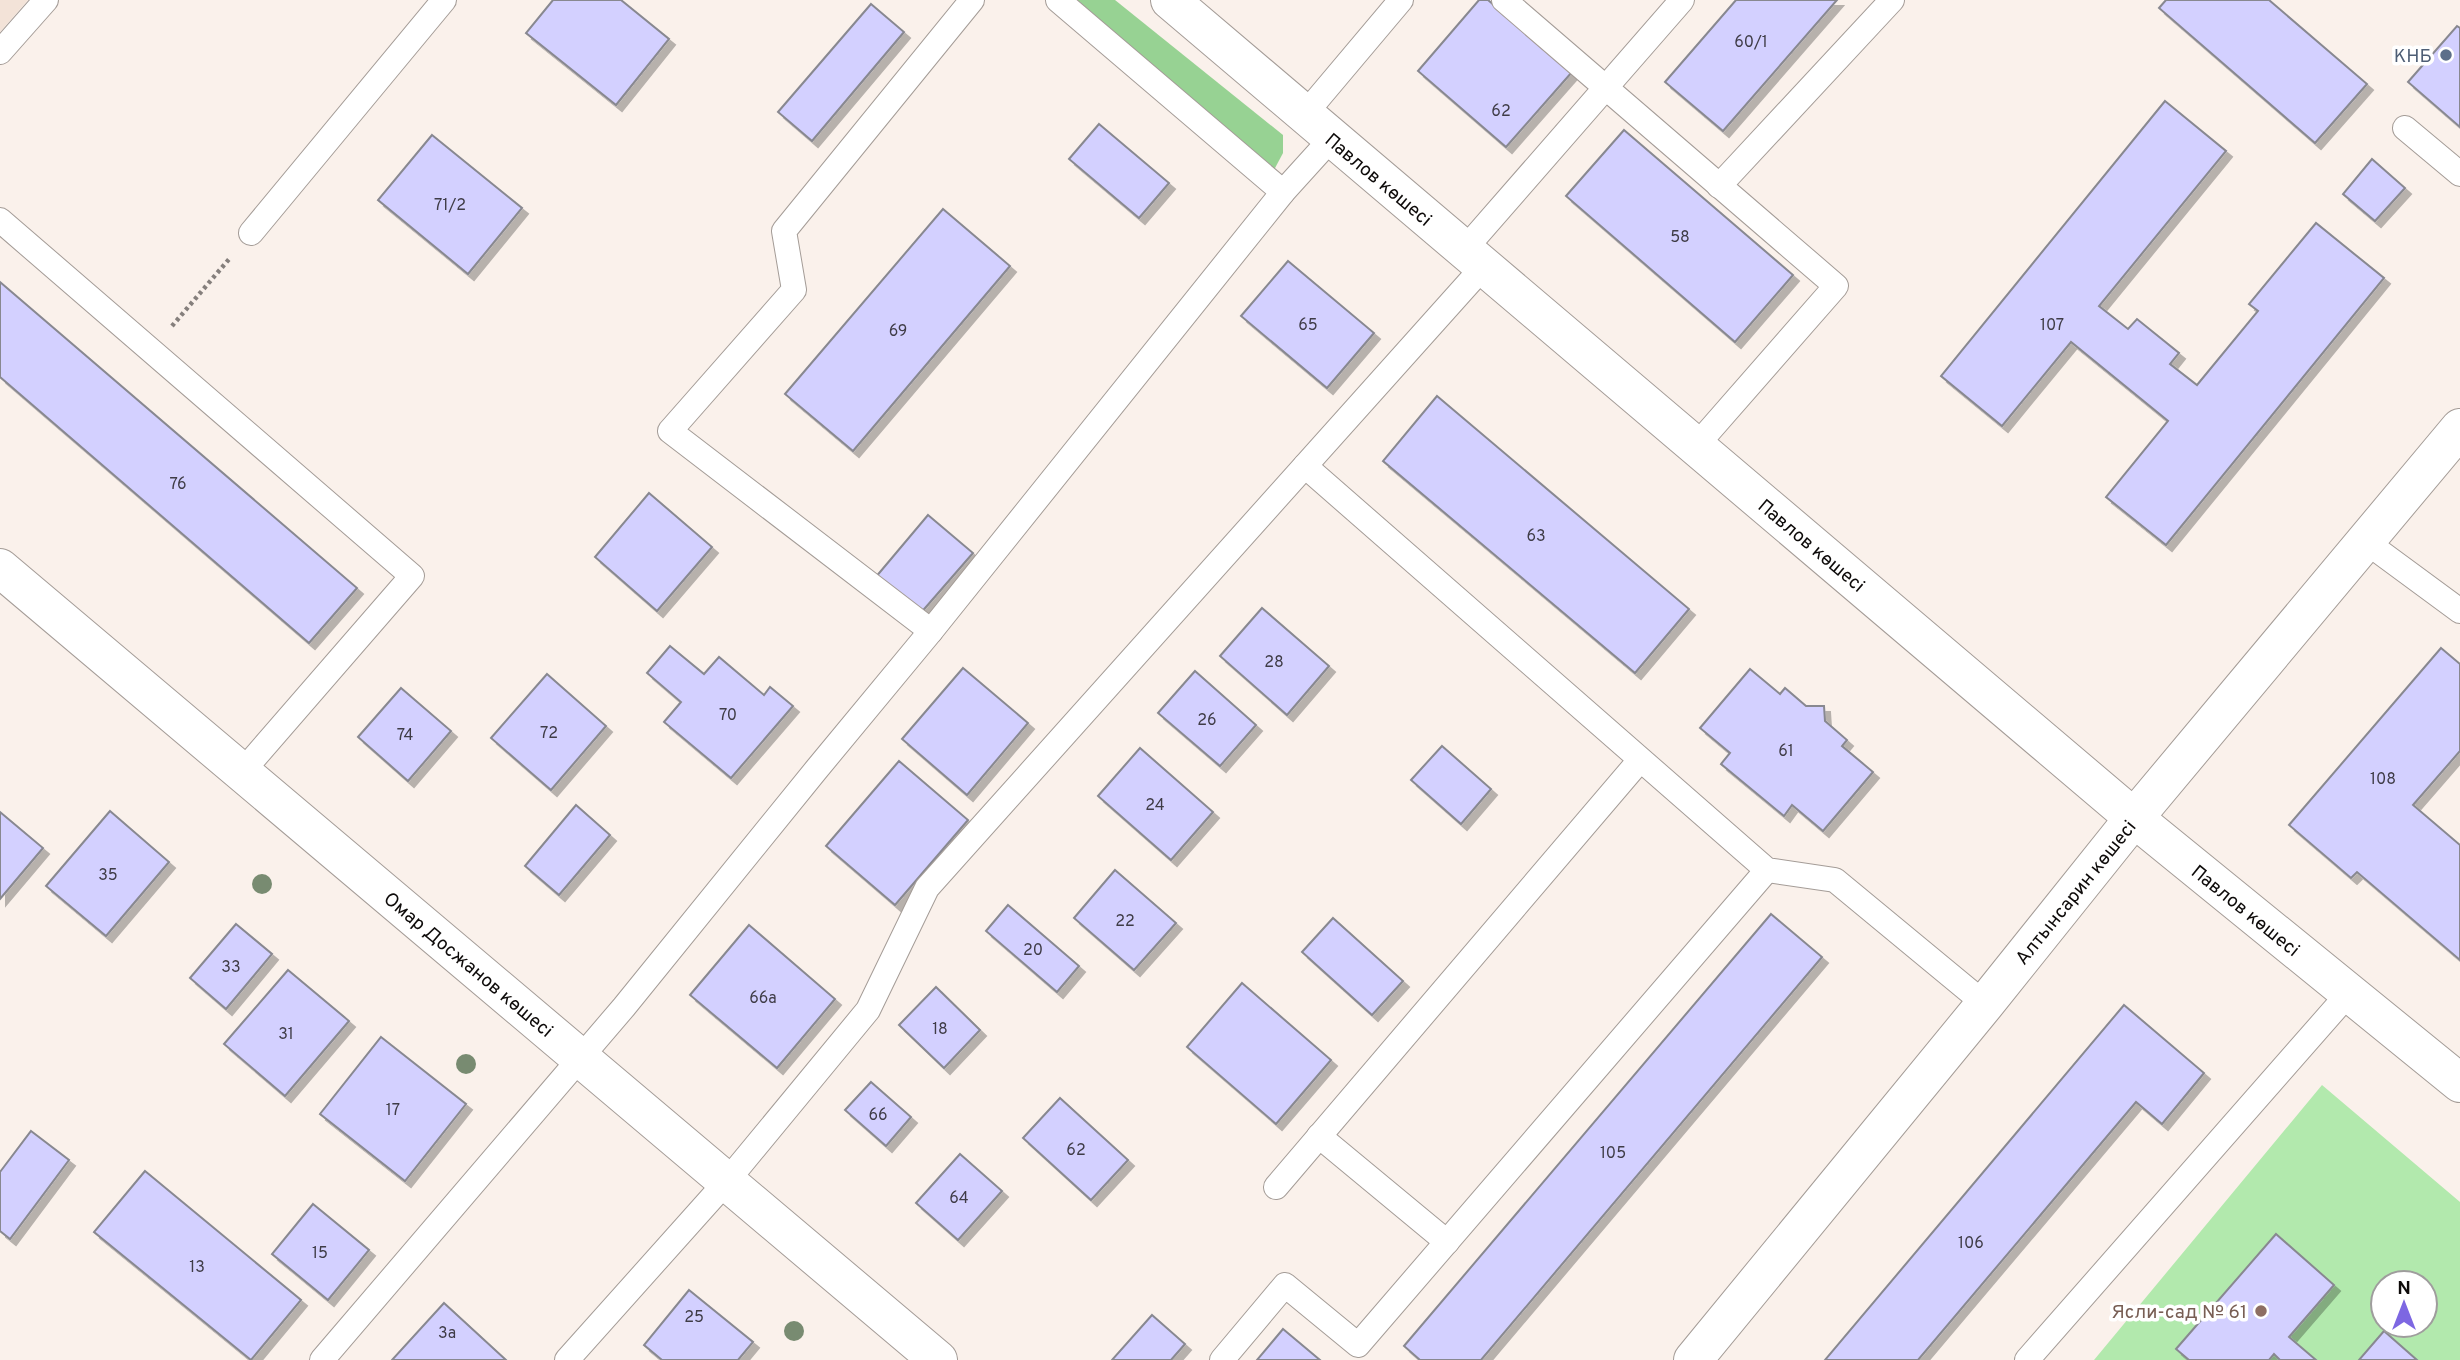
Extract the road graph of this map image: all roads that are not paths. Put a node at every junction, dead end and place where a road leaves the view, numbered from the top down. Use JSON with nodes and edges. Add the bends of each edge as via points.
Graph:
{"nodes":[{"id":1,"x":46,"y":0,"type":"edge"},
{"id":2,"x":444,"y":0,"type":"edge"},
{"id":3,"x":972,"y":0,"type":"edge"},
{"id":4,"x":1058,"y":0,"type":"edge"},
{"id":5,"x":1170,"y":0,"type":"edge"},
{"id":6,"x":1401,"y":0,"type":"edge"},
{"id":7,"x":1504,"y":0,"type":"edge"},
{"id":8,"x":1682,"y":0,"type":"edge"},
{"id":9,"x":1892,"y":0,"type":"edge"},
{"id":10,"x":0,"y":52,"type":"edge"},
{"id":11,"x":1605,"y":88,"type":"junction"},
{"id":12,"x":1318,"y":127,"type":"junction"},
{"id":13,"x":2405,"y":128,"type":"dead end"},
{"id":14,"x":2460,"y":173,"type":"edge"},
{"id":15,"x":1719,"y":186,"type":"junction"},
{"id":16,"x":1283,"y":192,"type":"junction"},
{"id":17,"x":0,"y":220,"type":"edge"},
{"id":18,"x":251,"y":233,"type":"road end"},
{"id":19,"x":1474,"y":258,"type":"junction"},
{"id":20,"x":2460,"y":428,"type":"edge"},
{"id":21,"x":1696,"y":446,"type":"junction"},
{"id":22,"x":1305,"y":466,"type":"junction"},
{"id":23,"x":2365,"y":541,"type":"junction"},
{"id":24,"x":0,"y":568,"type":"edge"},
{"id":25,"x":2460,"y":611,"type":"edge"},
{"id":26,"x":932,"y":631,"type":"junction"},
{"id":27,"x":1640,"y":760,"type":"junction"},
{"id":28,"x":242,"y":772,"type":"junction"},
{"id":29,"x":2134,"y":818,"type":"junction"},
{"id":30,"x":1767,"y":870,"type":"junction"},
{"id":31,"x":2348,"y":993,"type":"junction"},
{"id":32,"x":1985,"y":1004,"type":"junction"},
{"id":33,"x":580,"y":1058,"type":"junction"},
{"id":34,"x":2460,"y":1083,"type":"edge"},
{"id":35,"x":1319,"y":1136,"type":"junction"},
{"id":36,"x":727,"y":1181,"type":"junction"},
{"id":37,"x":1276,"y":1187,"type":"dead end"},
{"id":38,"x":1447,"y":1242,"type":"junction"},
{"id":39,"x":322,"y":1360,"type":"edge"},
{"id":40,"x":567,"y":1360,"type":"edge"},
{"id":41,"x":938,"y":1360,"type":"edge"},
{"id":42,"x":1222,"y":1360,"type":"edge"},
{"id":43,"x":1693,"y":1360,"type":"edge"},
{"id":44,"x":2026,"y":1360,"type":"edge"}],
"edges":[{"from":1,"to":10,"type":"lane"},
{"from":2,"to":18,"type":"lane"},
{"from":3,"to":26,"type":"lane","via":[[784,231],[794,290],[670,431]]},
{"from":4,"to":16,"type":"lane"},
{"from":5,"to":12,"type":"street","name":"Павлов көшесі"},
{"from":6,"to":12,"type":"lane"},
{"from":7,"to":11,"type":"lane"},
{"from":8,"to":11,"type":"lane"},
{"from":9,"to":15,"type":"lane"},
{"from":11,"to":15,"type":"lane"},
{"from":11,"to":19,"type":"lane"},
{"from":12,"to":16,"type":"lane"},
{"from":12,"to":19,"type":"street","name":"Павлов көшесі"},
{"from":13,"to":14,"type":"lane"},
{"from":15,"to":21,"type":"lane","via":[[1836,286]]},
{"from":16,"to":26,"type":"lane"},
{"from":17,"to":28,"type":"lane","via":[[412,576]]},
{"from":19,"to":21,"type":"street","name":"Павлов көшесі"},
{"from":19,"to":22,"type":"lane"},
{"from":20,"to":23,"type":"street","name":"Алтынсарин көшесі"},
{"from":21,"to":29,"type":"street","name":"Павлов көшесі"},
{"from":22,"to":27,"type":"lane"},
{"from":22,"to":36,"type":"lane","via":[[928,888],[868,1010]]},
{"from":23,"to":25,"type":"lane"},
{"from":23,"to":29,"type":"street","name":"Алтынсарин көшесі"},
{"from":24,"to":28,"type":"street","name":"Омар Досжанов көшесі"},
{"from":26,"to":33,"type":"lane"},
{"from":27,"to":30,"type":"lane"},
{"from":27,"to":35,"type":"lane"},
{"from":28,"to":33,"type":"street","name":"Омар Досжанов көшесі"},
{"from":29,"to":31,"type":"street","name":"Павлов көшесі"},
{"from":29,"to":32,"type":"street","name":"Алтынсарин көшесі"},
{"from":30,"to":32,"type":"lane","via":[[1835,880]]},
{"from":30,"to":38,"type":"lane"},
{"from":31,"to":34,"type":"street","name":"Павлов көшесі"},
{"from":31,"to":44,"type":"lane"},
{"from":32,"to":43,"type":"street","name":"Алтынсарин көшесі"},
{"from":33,"to":36,"type":"street","name":"Омар Досжанов көшесі"},
{"from":33,"to":39,"type":"lane"},
{"from":35,"to":37,"type":"lane"},
{"from":35,"to":38,"type":"lane"},
{"from":36,"to":40,"type":"lane"},
{"from":36,"to":41,"type":"street","name":"Омар Досжанов көшесі"},
{"from":38,"to":42,"type":"lane","via":[[1358,1345],[1284,1285]]}]}
